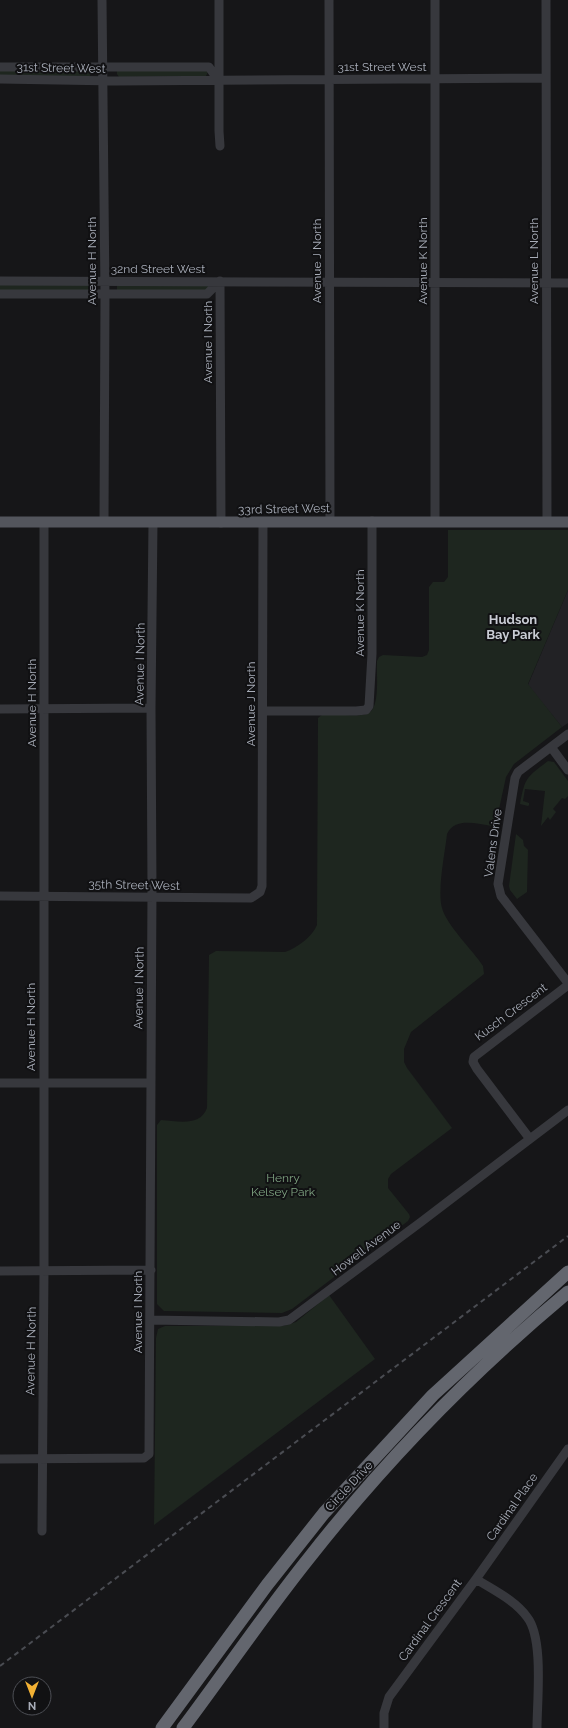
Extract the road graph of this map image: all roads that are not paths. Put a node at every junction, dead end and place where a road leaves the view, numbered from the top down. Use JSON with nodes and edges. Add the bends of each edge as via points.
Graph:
{"nodes":[{"id":1,"x":102,"y":0,"type":"edge"},
{"id":2,"x":219,"y":0,"type":"edge"},
{"id":3,"x":329,"y":0,"type":"edge"},
{"id":4,"x":435,"y":0,"type":"edge"},
{"id":5,"x":546,"y":0,"type":"edge"},
{"id":6,"x":0,"y":67,"type":"edge"},
{"id":7,"x":102,"y":67,"type":"junction"},
{"id":8,"x":546,"y":78,"type":"junction"},
{"id":9,"x":0,"y":79,"type":"edge"},
{"id":10,"x":329,"y":79,"type":"junction"},
{"id":11,"x":435,"y":79,"type":"junction"},
{"id":12,"x":103,"y":80,"type":"junction"},
{"id":13,"x":218,"y":80,"type":"junction"},
{"id":14,"x":220,"y":146,"type":"dead end"},
{"id":15,"x":0,"y":281,"type":"edge"},
{"id":16,"x":104,"y":281,"type":"junction"},
{"id":17,"x":220,"y":281,"type":"junction"},
{"id":18,"x":328,"y":282,"type":"junction"},
{"id":19,"x":435,"y":283,"type":"junction"},
{"id":20,"x":546,"y":283,"type":"junction"},
{"id":21,"x":568,"y":283,"type":"edge"},
{"id":22,"x":0,"y":294,"type":"edge"},
{"id":23,"x":105,"y":295,"type":"junction"},
{"id":24,"x":372,"y":521,"type":"junction"},
{"id":25,"x":435,"y":521,"type":"junction"},
{"id":26,"x":0,"y":522,"type":"edge"},
{"id":27,"x":44,"y":522,"type":"junction"},
{"id":28,"x":104,"y":522,"type":"junction"},
{"id":29,"x":153,"y":522,"type":"junction"},
{"id":30,"x":263,"y":522,"type":"junction"},
{"id":31,"x":330,"y":522,"type":"junction"},
{"id":32,"x":547,"y":522,"type":"junction"},
{"id":33,"x":568,"y":522,"type":"edge"},
{"id":34,"x":221,"y":523,"type":"junction"},
{"id":35,"x":151,"y":708,"type":"junction"},
{"id":36,"x":0,"y":709,"type":"edge"},
{"id":37,"x":44,"y":709,"type":"junction"},
{"id":38,"x":263,"y":711,"type":"junction"},
{"id":39,"x":568,"y":734,"type":"edge"},
{"id":40,"x":551,"y":747,"type":"junction"},
{"id":41,"x":568,"y":770,"type":"edge"},
{"id":42,"x":262,"y":886,"type":"joint"},
{"id":43,"x":0,"y":896,"type":"edge"},
{"id":44,"x":43,"y":896,"type":"junction"},
{"id":45,"x":152,"y":897,"type":"junction"},
{"id":46,"x":568,"y":984,"type":"edge"},
{"id":47,"x":43,"y":1083,"type":"junction"},
{"id":48,"x":150,"y":1083,"type":"junction"},
{"id":49,"x":0,"y":1084,"type":"edge"},
{"id":50,"x":568,"y":1110,"type":"edge"},
{"id":51,"x":530,"y":1139,"type":"junction"},
{"id":52,"x":44,"y":1270,"type":"junction"},
{"id":53,"x":151,"y":1270,"type":"junction"},
{"id":54,"x":0,"y":1271,"type":"edge"},
{"id":55,"x":568,"y":1272,"type":"edge"},
{"id":56,"x":568,"y":1292,"type":"edge"},
{"id":57,"x":150,"y":1320,"type":"junction"},
{"id":58,"x":568,"y":1449,"type":"edge"},
{"id":59,"x":0,"y":1459,"type":"edge"},
{"id":60,"x":42,"y":1459,"type":"junction"},
{"id":61,"x":42,"y":1531,"type":"dead end"},
{"id":62,"x":476,"y":1578,"type":"junction"},
{"id":63,"x":162,"y":1728,"type":"edge"},
{"id":64,"x":183,"y":1728,"type":"edge"},
{"id":65,"x":384,"y":1728,"type":"edge"},
{"id":66,"x":537,"y":1728,"type":"edge"}],
"edges":[{"from":1,"to":7,"type":"street","name":"Avenue H North"},
{"from":2,"to":13,"type":"street"},
{"from":3,"to":10,"type":"street","name":"Avenue J North"},
{"from":4,"to":11,"type":"street","name":"Avenue K North"},
{"from":5,"to":8,"type":"street","name":"Avenue L North"},
{"from":6,"to":7,"type":"street","name":"31st Street West"},
{"from":7,"to":12,"type":"street","name":"Avenue H North"},
{"from":7,"to":13,"type":"street","name":"31st Street West","via":[[210,67]]},
{"from":8,"to":11,"type":"street","name":"31st Street West"},
{"from":8,"to":20,"type":"street","name":"Avenue L North"},
{"from":9,"to":12,"type":"street","name":"31st Street West"},
{"from":10,"to":11,"type":"street","name":"31st Street West"},
{"from":10,"to":13,"type":"street","name":"31st Street West"},
{"from":10,"to":18,"type":"street","name":"Avenue J North"},
{"from":11,"to":19,"type":"street","name":"Avenue K North"},
{"from":12,"to":13,"type":"street","name":"31st Street West"},
{"from":12,"to":16,"type":"street","name":"Avenue H North"},
{"from":13,"to":14,"type":"street"},
{"from":15,"to":16,"type":"street","name":"32nd Street West"},
{"from":16,"to":17,"type":"street","name":"32nd Street West"},
{"from":16,"to":23,"type":"street","name":"Avenue H North"},
{"from":17,"to":18,"type":"street","name":"32nd Street West"},
{"from":17,"to":23,"type":"street","name":"32nd Street West","via":[[207,294]]},
{"from":17,"to":34,"type":"street","name":"Avenue I North"},
{"from":18,"to":19,"type":"street","name":"32nd Street West"},
{"from":18,"to":31,"type":"street","name":"Avenue J North"},
{"from":19,"to":20,"type":"street","name":"32nd Street West"},
{"from":19,"to":25,"type":"street","name":"Avenue K North"},
{"from":20,"to":21,"type":"street","name":"32nd Street West"},
{"from":20,"to":32,"type":"street","name":"Avenue L North"},
{"from":22,"to":23,"type":"street","name":"32nd Street West"},
{"from":23,"to":28,"type":"street","name":"Avenue H North"},
{"from":24,"to":25,"type":"main road","name":"33rd Street West"},
{"from":24,"to":31,"type":"main road","name":"33rd Street West"},
{"from":24,"to":38,"type":"street","name":"Avenue K North","via":[[372,654],[369,706],[366,710],[356,711]]},
{"from":25,"to":32,"type":"main road","name":"33rd Street West"},
{"from":26,"to":27,"type":"main road","name":"33rd Street West"},
{"from":27,"to":28,"type":"main road","name":"33rd Street West"},
{"from":27,"to":37,"type":"street","name":"Avenue H North"},
{"from":28,"to":29,"type":"main road","name":"33rd Street West"},
{"from":29,"to":34,"type":"main road","name":"33rd Street West"},
{"from":29,"to":35,"type":"street","name":"Avenue I North"},
{"from":30,"to":31,"type":"main road","name":"33rd Street West"},
{"from":30,"to":34,"type":"main road","name":"33rd Street West"},
{"from":30,"to":38,"type":"street","name":"Avenue J North"},
{"from":32,"to":33,"type":"main road","name":"33rd Street West"},
{"from":35,"to":37,"type":"street"},
{"from":35,"to":45,"type":"street","name":"Avenue I North"},
{"from":36,"to":37,"type":"street"},
{"from":37,"to":44,"type":"street","name":"Avenue H North"},
{"from":38,"to":42,"type":"street","name":"Avenue J North"},
{"from":39,"to":40,"type":"street","name":"Valens Drive"},
{"from":40,"to":41,"type":"street"},
{"from":40,"to":46,"type":"street","name":"Valens Drive","via":[[518,772],[515,778],[498,884],[501,896]]},
{"from":42,"to":45,"type":"street","name":"35th Street West","via":[[260,892],[252,898]]},
{"from":43,"to":44,"type":"street","name":"35th Street West"},
{"from":44,"to":45,"type":"street","name":"35th Street West"},
{"from":44,"to":47,"type":"street","name":"Avenue H North"},
{"from":45,"to":48,"type":"street","name":"Avenue I North"},
{"from":46,"to":51,"type":"street","name":"Kusch Crescent","via":[[474,1057],[473,1062],[477,1069]]},
{"from":47,"to":48,"type":"street"},
{"from":47,"to":49,"type":"street"},
{"from":47,"to":52,"type":"street","name":"Avenue H North"},
{"from":48,"to":53,"type":"street","name":"Avenue I North"},
{"from":50,"to":51,"type":"street","name":"Howell Avenue"},
{"from":51,"to":57,"type":"street","name":"Howell Avenue","via":[[289,1320]]},
{"from":52,"to":53,"type":"street"},
{"from":52,"to":54,"type":"street"},
{"from":52,"to":60,"type":"street","name":"Avenue H North"},
{"from":53,"to":57,"type":"street","name":"Avenue I North"},
{"from":55,"to":63,"type":"highway","name":"Circle Drive","via":[[433,1395],[324,1513],[267,1585]]},
{"from":56,"to":64,"type":"highway","name":"Circle Drive","via":[[497,1354],[402,1450],[304,1564]]},
{"from":57,"to":60,"type":"street","name":"Avenue I North","via":[[150,1454],[144,1458]]},
{"from":58,"to":62,"type":"street","name":"Cardinal Place"},
{"from":59,"to":60,"type":"street"},
{"from":60,"to":61,"type":"street","name":"Avenue H North"},
{"from":62,"to":65,"type":"street","name":"Cardinal Crescent","via":[[389,1697],[384,1713]]},
{"from":62,"to":66,"type":"street","name":"Cardinal Crescent","via":[[518,1607],[528,1617],[534,1630],[537,1646]]}]}
